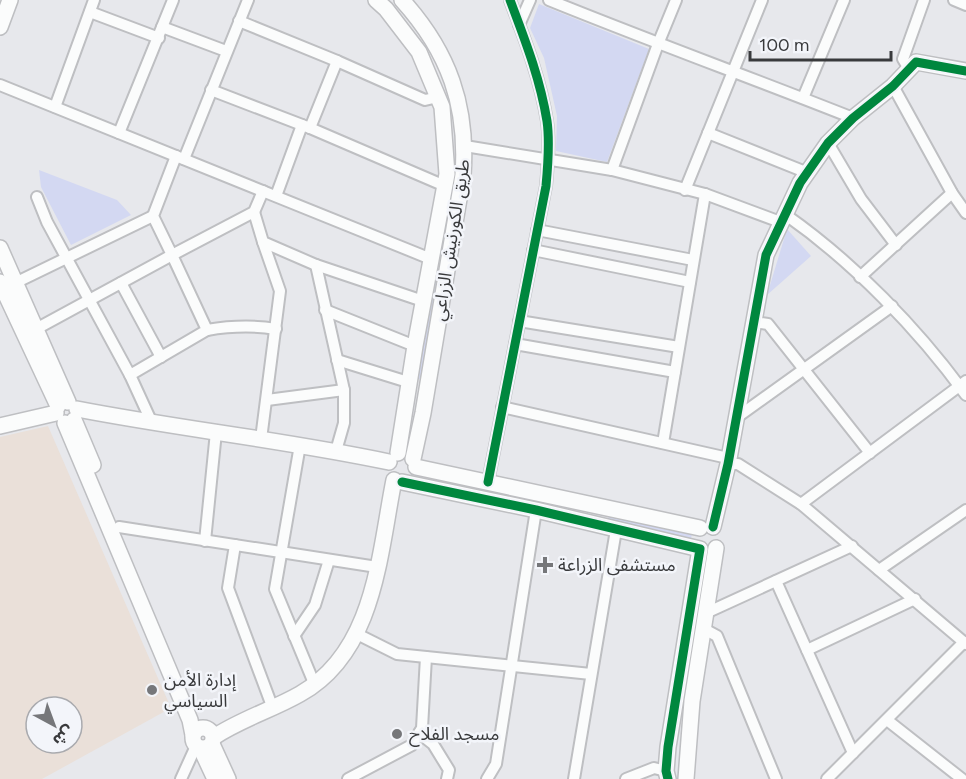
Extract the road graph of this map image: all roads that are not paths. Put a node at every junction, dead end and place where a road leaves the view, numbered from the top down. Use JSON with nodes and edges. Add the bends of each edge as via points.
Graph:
{"nodes":[{"id":1,"x":10,"y":0,"type":"edge"},
{"id":2,"x":94,"y":0,"type":"edge"},
{"id":3,"x":173,"y":0,"type":"edge"},
{"id":4,"x":248,"y":0,"type":"edge"},
{"id":5,"x":376,"y":0,"type":"edge"},
{"id":6,"x":510,"y":0,"type":"edge"},
{"id":7,"x":530,"y":0,"type":"edge"},
{"id":8,"x":549,"y":0,"type":"edge"},
{"id":9,"x":676,"y":0,"type":"edge"},
{"id":10,"x":762,"y":0,"type":"edge"},
{"id":11,"x":844,"y":0,"type":"edge"},
{"id":12,"x":924,"y":0,"type":"edge"},
{"id":13,"x":954,"y":0,"type":"edge"},
{"id":14,"x":406,"y":1,"type":"edge"},
{"id":15,"x":966,"y":5,"type":"edge"},
{"id":16,"x":90,"y":12,"type":"junction"},
{"id":17,"x":239,"y":21,"type":"junction"},
{"id":18,"x":519,"y":25,"type":"junction"},
{"id":19,"x":0,"y":27,"type":"edge"},
{"id":20,"x":160,"y":33,"type":"junction"},
{"id":21,"x":658,"y":44,"type":"junction"},
{"id":22,"x":226,"y":51,"type":"junction"},
{"id":23,"x":337,"y":61,"type":"junction"},
{"id":24,"x":909,"y":69,"type":"junction"},
{"id":25,"x":733,"y":70,"type":"junction"},
{"id":26,"x":966,"y":71,"type":"edge"},
{"id":27,"x":0,"y":85,"type":"edge"},
{"id":28,"x":893,"y":86,"type":"junction"},
{"id":29,"x":211,"y":90,"type":"junction"},
{"id":30,"x":438,"y":98,"type":"junction"},
{"id":31,"x":802,"y":98,"type":"junction"},
{"id":32,"x":55,"y":107,"type":"junction"},
{"id":33,"x":853,"y":118,"type":"junction"},
{"id":34,"x":306,"y":126,"type":"junction"},
{"id":35,"x":119,"y":133,"type":"junction"},
{"id":36,"x":708,"y":133,"type":"junction"},
{"id":37,"x":828,"y":143,"type":"junction"},
{"id":38,"x":465,"y":147,"type":"junction"},
{"id":39,"x":180,"y":157,"type":"junction"},
{"id":40,"x":548,"y":159,"type":"junction"},
{"id":41,"x":612,"y":170,"type":"junction"},
{"id":42,"x":808,"y":173,"type":"junction"},
{"id":43,"x":445,"y":186,"type":"junction"},
{"id":44,"x":685,"y":190,"type":"junction"},
{"id":45,"x":263,"y":191,"type":"junction"},
{"id":46,"x":952,"y":193,"type":"junction"},
{"id":47,"x":705,"y":194,"type":"junction"},
{"id":48,"x":276,"y":196,"type":"junction"},
{"id":49,"x":37,"y":197,"type":"dead end"},
{"id":50,"x":254,"y":212,"type":"junction"},
{"id":51,"x":966,"y":213,"type":"edge"},
{"id":52,"x":153,"y":216,"type":"junction"},
{"id":53,"x":784,"y":219,"type":"junction"},
{"id":54,"x":537,"y":230,"type":"junction"},
{"id":55,"x":263,"y":242,"type":"junction"},
{"id":56,"x":896,"y":245,"type":"junction"},
{"id":57,"x":0,"y":248,"type":"edge"},
{"id":58,"x":533,"y":250,"type":"junction"},
{"id":59,"x":172,"y":255,"type":"junction"},
{"id":60,"x":66,"y":257,"type":"junction"},
{"id":61,"x":431,"y":259,"type":"junction"},
{"id":62,"x":693,"y":260,"type":"junction"},
{"id":63,"x":316,"y":265,"type":"junction"},
{"id":64,"x":860,"y":277,"type":"junction"},
{"id":65,"x":690,"y":282,"type":"junction"},
{"id":66,"x":121,"y":283,"type":"junction"},
{"id":67,"x":5,"y":288,"type":"edge"},
{"id":68,"x":89,"y":300,"type":"junction"},
{"id":69,"x":423,"y":301,"type":"junction"},
{"id":70,"x":892,"y":306,"type":"junction"},
{"id":71,"x":325,"y":310,"type":"junction"},
{"id":72,"x":519,"y":321,"type":"junction"},
{"id":73,"x":754,"y":322,"type":"junction"},
{"id":74,"x":36,"y":329,"type":"junction"},
{"id":75,"x":276,"y":329,"type":"junction"},
{"id":76,"x":207,"y":330,"type":"junction"},
{"id":77,"x":515,"y":344,"type":"junction"},
{"id":78,"x":414,"y":346,"type":"junction"},
{"id":79,"x":679,"y":347,"type":"junction"},
{"id":80,"x":161,"y":357,"type":"junction"},
{"id":81,"x":337,"y":360,"type":"junction"},
{"id":82,"x":804,"y":370,"type":"junction"},
{"id":83,"x":675,"y":372,"type":"junction"},
{"id":84,"x":130,"y":375,"type":"junction"},
{"id":85,"x":408,"y":382,"type":"junction"},
{"id":86,"x":964,"y":388,"type":"edge"},
{"id":87,"x":344,"y":390,"type":"junction"},
{"id":88,"x":267,"y":400,"type":"junction"},
{"id":89,"x":502,"y":407,"type":"junction"},
{"id":90,"x":66,"y":412,"type":"junction"},
{"id":91,"x":735,"y":418,"type":"junction"},
{"id":92,"x":152,"y":423,"type":"junction"},
{"id":93,"x":0,"y":426,"type":"edge"},
{"id":94,"x":216,"y":432,"type":"junction"},
{"id":95,"x":261,"y":439,"type":"junction"},
{"id":96,"x":663,"y":443,"type":"junction"},
{"id":97,"x":300,"y":445,"type":"junction"},
{"id":98,"x":336,"y":451,"type":"junction"},
{"id":99,"x":870,"y":453,"type":"junction"},
{"id":100,"x":393,"y":458,"type":"junction"},
{"id":101,"x":728,"y":461,"type":"junction"},
{"id":102,"x":415,"y":463,"type":"junction"},
{"id":103,"x":398,"y":481,"type":"junction"},
{"id":104,"x":488,"y":482,"type":"junction"},
{"id":105,"x":801,"y":504,"type":"junction"},
{"id":106,"x":536,"y":510,"type":"junction"},
{"id":107,"x":966,"y":510,"type":"edge"},
{"id":108,"x":119,"y":527,"type":"junction"},
{"id":109,"x":707,"y":527,"type":"junction"},
{"id":110,"x":616,"y":530,"type":"junction"},
{"id":111,"x":205,"y":541,"type":"junction"},
{"id":112,"x":235,"y":545,"type":"junction"},
{"id":113,"x":852,"y":546,"type":"junction"},
{"id":114,"x":716,"y":548,"type":"junction"},
{"id":115,"x":700,"y":549,"type":"junction"},
{"id":116,"x":281,"y":552,"type":"junction"},
{"id":117,"x":329,"y":560,"type":"junction"},
{"id":118,"x":377,"y":567,"type":"junction"},
{"id":119,"x":879,"y":570,"type":"junction"},
{"id":120,"x":776,"y":581,"type":"junction"},
{"id":121,"x":915,"y":599,"type":"junction"},
{"id":122,"x":706,"y":613,"type":"junction"},
{"id":123,"x":966,"y":625,"type":"edge"},
{"id":124,"x":704,"y":629,"type":"junction"},
{"id":125,"x":955,"y":632,"type":"junction"},
{"id":126,"x":357,"y":634,"type":"junction"},
{"id":127,"x":294,"y":636,"type":"junction"},
{"id":128,"x":965,"y":643,"type":"edge"},
{"id":129,"x":807,"y":650,"type":"junction"},
{"id":130,"x":426,"y":657,"type":"junction"},
{"id":131,"x":512,"y":666,"type":"junction"},
{"id":132,"x":591,"y":674,"type":"junction"},
{"id":133,"x":314,"y":684,"type":"junction"},
{"id":134,"x":272,"y":706,"type":"junction"},
{"id":135,"x":887,"y":720,"type":"junction"},
{"id":136,"x":419,"y":733,"type":"junction"},
{"id":137,"x":204,"y":738,"type":"junction"},
{"id":138,"x":854,"y":753,"type":"junction"},
{"id":139,"x":667,"y":775,"type":"edge"},
{"id":140,"x":831,"y":778,"type":"edge"},
{"id":141,"x":181,"y":779,"type":"edge"},
{"id":142,"x":215,"y":779,"type":"edge"},
{"id":143,"x":228,"y":779,"type":"edge"},
{"id":144,"x":348,"y":779,"type":"edge"},
{"id":145,"x":447,"y":779,"type":"edge"},
{"id":146,"x":487,"y":779,"type":"edge"},
{"id":147,"x":574,"y":779,"type":"edge"},
{"id":148,"x":626,"y":779,"type":"edge"},
{"id":149,"x":686,"y":779,"type":"edge"},
{"id":150,"x":776,"y":779,"type":"edge"},
{"id":151,"x":962,"y":779,"type":"edge"}],
"edges":[{"from":1,"to":19,"type":"street"},
{"from":2,"to":16,"type":"street"},
{"from":3,"to":20,"type":"street"},
{"from":4,"to":17,"type":"street"},
{"from":5,"to":30,"type":"street","via":[[419,52]]},
{"from":6,"to":18,"type":"street"},
{"from":7,"to":18,"type":"street"},
{"from":8,"to":21,"type":"street"},
{"from":9,"to":21,"type":"street"},
{"from":10,"to":25,"type":"street"},
{"from":11,"to":31,"type":"street"},
{"from":12,"to":24,"type":"street","via":[[903,59]]},
{"from":13,"to":15,"type":"street"},
{"from":14,"to":38,"type":"street","name":"طريق الكورنيش الزراعي","via":[[444,59],[459,99]]},
{"from":16,"to":20,"type":"street"},
{"from":16,"to":32,"type":"street"},
{"from":17,"to":22,"type":"street"},
{"from":17,"to":23,"type":"street"},
{"from":18,"to":40,"type":"street","via":[[533,60],[547,122]]},
{"from":20,"to":22,"type":"street"},
{"from":20,"to":35,"type":"street"},
{"from":21,"to":25,"type":"street"},
{"from":21,"to":41,"type":"street"},
{"from":22,"to":29,"type":"street"},
{"from":23,"to":30,"type":"street","via":[[425,100]]},
{"from":23,"to":34,"type":"street"},
{"from":24,"to":26,"type":"street","via":[[916,62]]},
{"from":24,"to":28,"type":"street"},
{"from":25,"to":31,"type":"street"},
{"from":25,"to":36,"type":"street"},
{"from":27,"to":32,"type":"street"},
{"from":28,"to":33,"type":"street"},
{"from":28,"to":46,"type":"street"},
{"from":29,"to":34,"type":"street"},
{"from":29,"to":39,"type":"street"},
{"from":30,"to":43,"type":"street","via":[[442,107]]},
{"from":31,"to":33,"type":"street"},
{"from":32,"to":35,"type":"street"},
{"from":33,"to":37,"type":"street"},
{"from":34,"to":43,"type":"street"},
{"from":34,"to":48,"type":"street"},
{"from":35,"to":39,"type":"street"},
{"from":36,"to":42,"type":"street"},
{"from":36,"to":44,"type":"street"},
{"from":37,"to":42,"type":"street"},
{"from":37,"to":56,"type":"street","via":[[861,199]]},
{"from":38,"to":40,"type":"street"},
{"from":38,"to":102,"type":"street","name":"طريق الكورنيش الزراعي"},
{"from":39,"to":45,"type":"street"},
{"from":39,"to":52,"type":"street"},
{"from":40,"to":41,"type":"street"},
{"from":40,"to":54,"type":"street"},
{"from":41,"to":44,"type":"street"},
{"from":42,"to":53,"type":"street"},
{"from":43,"to":61,"type":"street"},
{"from":44,"to":47,"type":"street"},
{"from":45,"to":48,"type":"street"},
{"from":45,"to":50,"type":"street"},
{"from":46,"to":51,"type":"street"},
{"from":46,"to":56,"type":"street"},
{"from":47,"to":53,"type":"street"},
{"from":47,"to":62,"type":"street"},
{"from":48,"to":61,"type":"street"},
{"from":49,"to":60,"type":"street"},
{"from":50,"to":55,"type":"street"},
{"from":50,"to":59,"type":"street"},
{"from":52,"to":59,"type":"street"},
{"from":52,"to":60,"type":"street"},
{"from":53,"to":64,"type":"street","via":[[808,231]]},
{"from":53,"to":73,"type":"street","via":[[766,255]]},
{"from":54,"to":58,"type":"street"},
{"from":54,"to":62,"type":"street"},
{"from":55,"to":63,"type":"street"},
{"from":55,"to":75,"type":"street","via":[[280,291]]},
{"from":56,"to":64,"type":"street"},
{"from":57,"to":67,"type":"street"},
{"from":58,"to":65,"type":"street"},
{"from":58,"to":72,"type":"street"},
{"from":59,"to":66,"type":"street"},
{"from":59,"to":76,"type":"street"},
{"from":60,"to":67,"type":"street"},
{"from":60,"to":68,"type":"street"},
{"from":61,"to":69,"type":"street"},
{"from":62,"to":65,"type":"street"},
{"from":63,"to":69,"type":"street"},
{"from":63,"to":71,"type":"street"},
{"from":64,"to":70,"type":"street"},
{"from":65,"to":79,"type":"street"},
{"from":66,"to":68,"type":"street"},
{"from":66,"to":80,"type":"street"},
{"from":67,"to":74,"type":"street"},
{"from":67,"to":90,"type":"street"},
{"from":68,"to":74,"type":"street"},
{"from":68,"to":84,"type":"street"},
{"from":69,"to":78,"type":"street"},
{"from":70,"to":82,"type":"street"},
{"from":70,"to":86,"type":"street"},
{"from":71,"to":78,"type":"street"},
{"from":71,"to":81,"type":"street"},
{"from":72,"to":77,"type":"street"},
{"from":72,"to":79,"type":"street"},
{"from":73,"to":82,"type":"street","via":[[768,324]]},
{"from":73,"to":91,"type":"street"},
{"from":74,"to":90,"type":"street"},
{"from":75,"to":76,"type":"street","via":[[255,326]]},
{"from":75,"to":88,"type":"street"},
{"from":76,"to":80,"type":"street"},
{"from":77,"to":83,"type":"street"},
{"from":77,"to":89,"type":"street"},
{"from":78,"to":85,"type":"street"},
{"from":79,"to":83,"type":"street"},
{"from":80,"to":84,"type":"street"},
{"from":81,"to":85,"type":"street"},
{"from":81,"to":87,"type":"street"},
{"from":82,"to":91,"type":"street"},
{"from":82,"to":99,"type":"street"},
{"from":83,"to":96,"type":"street"},
{"from":84,"to":92,"type":"street"},
{"from":85,"to":100,"type":"street"},
{"from":86,"to":99,"type":"street"},
{"from":87,"to":88,"type":"street"},
{"from":87,"to":98,"type":"street","via":[[344,423]]},
{"from":88,"to":95,"type":"street"},
{"from":89,"to":96,"type":"street"},
{"from":89,"to":104,"type":"street"},
{"from":90,"to":92,"type":"street"},
{"from":90,"to":93,"type":"street"},
{"from":90,"to":108,"type":"street"},
{"from":90,"to":137,"type":"street","via":[[190,720]]},
{"from":91,"to":101,"type":"street"},
{"from":92,"to":94,"type":"street"},
{"from":94,"to":95,"type":"street"},
{"from":94,"to":111,"type":"street"},
{"from":95,"to":97,"type":"street"},
{"from":96,"to":101,"type":"street"},
{"from":97,"to":98,"type":"street"},
{"from":97,"to":116,"type":"street"},
{"from":98,"to":100,"type":"street"},
{"from":99,"to":105,"type":"street"},
{"from":100,"to":102,"type":"street","via":[[406,454]]},
{"from":100,"to":103,"type":"street","via":[[389,474]]},
{"from":101,"to":105,"type":"street"},
{"from":101,"to":109,"type":"street"},
{"from":102,"to":103,"type":"street","via":[[413,476]]},
{"from":102,"to":104,"type":"street"},
{"from":103,"to":106,"type":"street"},
{"from":103,"to":118,"type":"street"},
{"from":104,"to":109,"type":"street"},
{"from":105,"to":113,"type":"street"},
{"from":106,"to":110,"type":"street"},
{"from":106,"to":131,"type":"street"},
{"from":107,"to":119,"type":"street"},
{"from":108,"to":111,"type":"street"},
{"from":108,"to":137,"type":"street"},
{"from":109,"to":114,"type":"street","via":[[721,536]]},
{"from":109,"to":115,"type":"street","via":[[696,539]]},
{"from":110,"to":115,"type":"street"},
{"from":110,"to":132,"type":"street"},
{"from":111,"to":112,"type":"street"},
{"from":112,"to":116,"type":"street"},
{"from":112,"to":134,"type":"street","via":[[228,588]]},
{"from":113,"to":119,"type":"street"},
{"from":113,"to":120,"type":"street"},
{"from":114,"to":115,"type":"street"},
{"from":114,"to":122,"type":"street"},
{"from":115,"to":139,"type":"street","via":[[669,735]]},
{"from":116,"to":117,"type":"street"},
{"from":116,"to":127,"type":"street","via":[[275,589]]},
{"from":117,"to":118,"type":"street"},
{"from":117,"to":127,"type":"street","via":[[315,605]]},
{"from":118,"to":126,"type":"street"},
{"from":119,"to":121,"type":"street"},
{"from":120,"to":122,"type":"street"},
{"from":120,"to":129,"type":"street"},
{"from":121,"to":125,"type":"street"},
{"from":121,"to":129,"type":"street"},
{"from":122,"to":124,"type":"street"},
{"from":123,"to":125,"type":"street"},
{"from":124,"to":149,"type":"street","via":[[692,701]]},
{"from":124,"to":150,"type":"street","via":[[717,636]]},
{"from":125,"to":128,"type":"street"},
{"from":126,"to":130,"type":"street","via":[[396,654]]},
{"from":126,"to":133,"type":"street","via":[[329,672]]},
{"from":127,"to":133,"type":"street"},
{"from":128,"to":135,"type":"street"},
{"from":129,"to":138,"type":"street"},
{"from":130,"to":131,"type":"street"},
{"from":130,"to":136,"type":"street"},
{"from":131,"to":132,"type":"street"},
{"from":131,"to":146,"type":"street","via":[[496,764]]},
{"from":132,"to":147,"type":"street"},
{"from":133,"to":134,"type":"street"},
{"from":134,"to":137,"type":"street"},
{"from":135,"to":138,"type":"street"},
{"from":135,"to":151,"type":"street"},
{"from":136,"to":144,"type":"street","via":[[412,745]]},
{"from":136,"to":145,"type":"street","via":[[433,744],[449,770]]},
{"from":137,"to":141,"type":"street"},
{"from":137,"to":142,"type":"street"},
{"from":137,"to":143,"type":"street"},
{"from":138,"to":140,"type":"street"},
{"from":139,"to":148,"type":"street","via":[[654,768]]}]}
